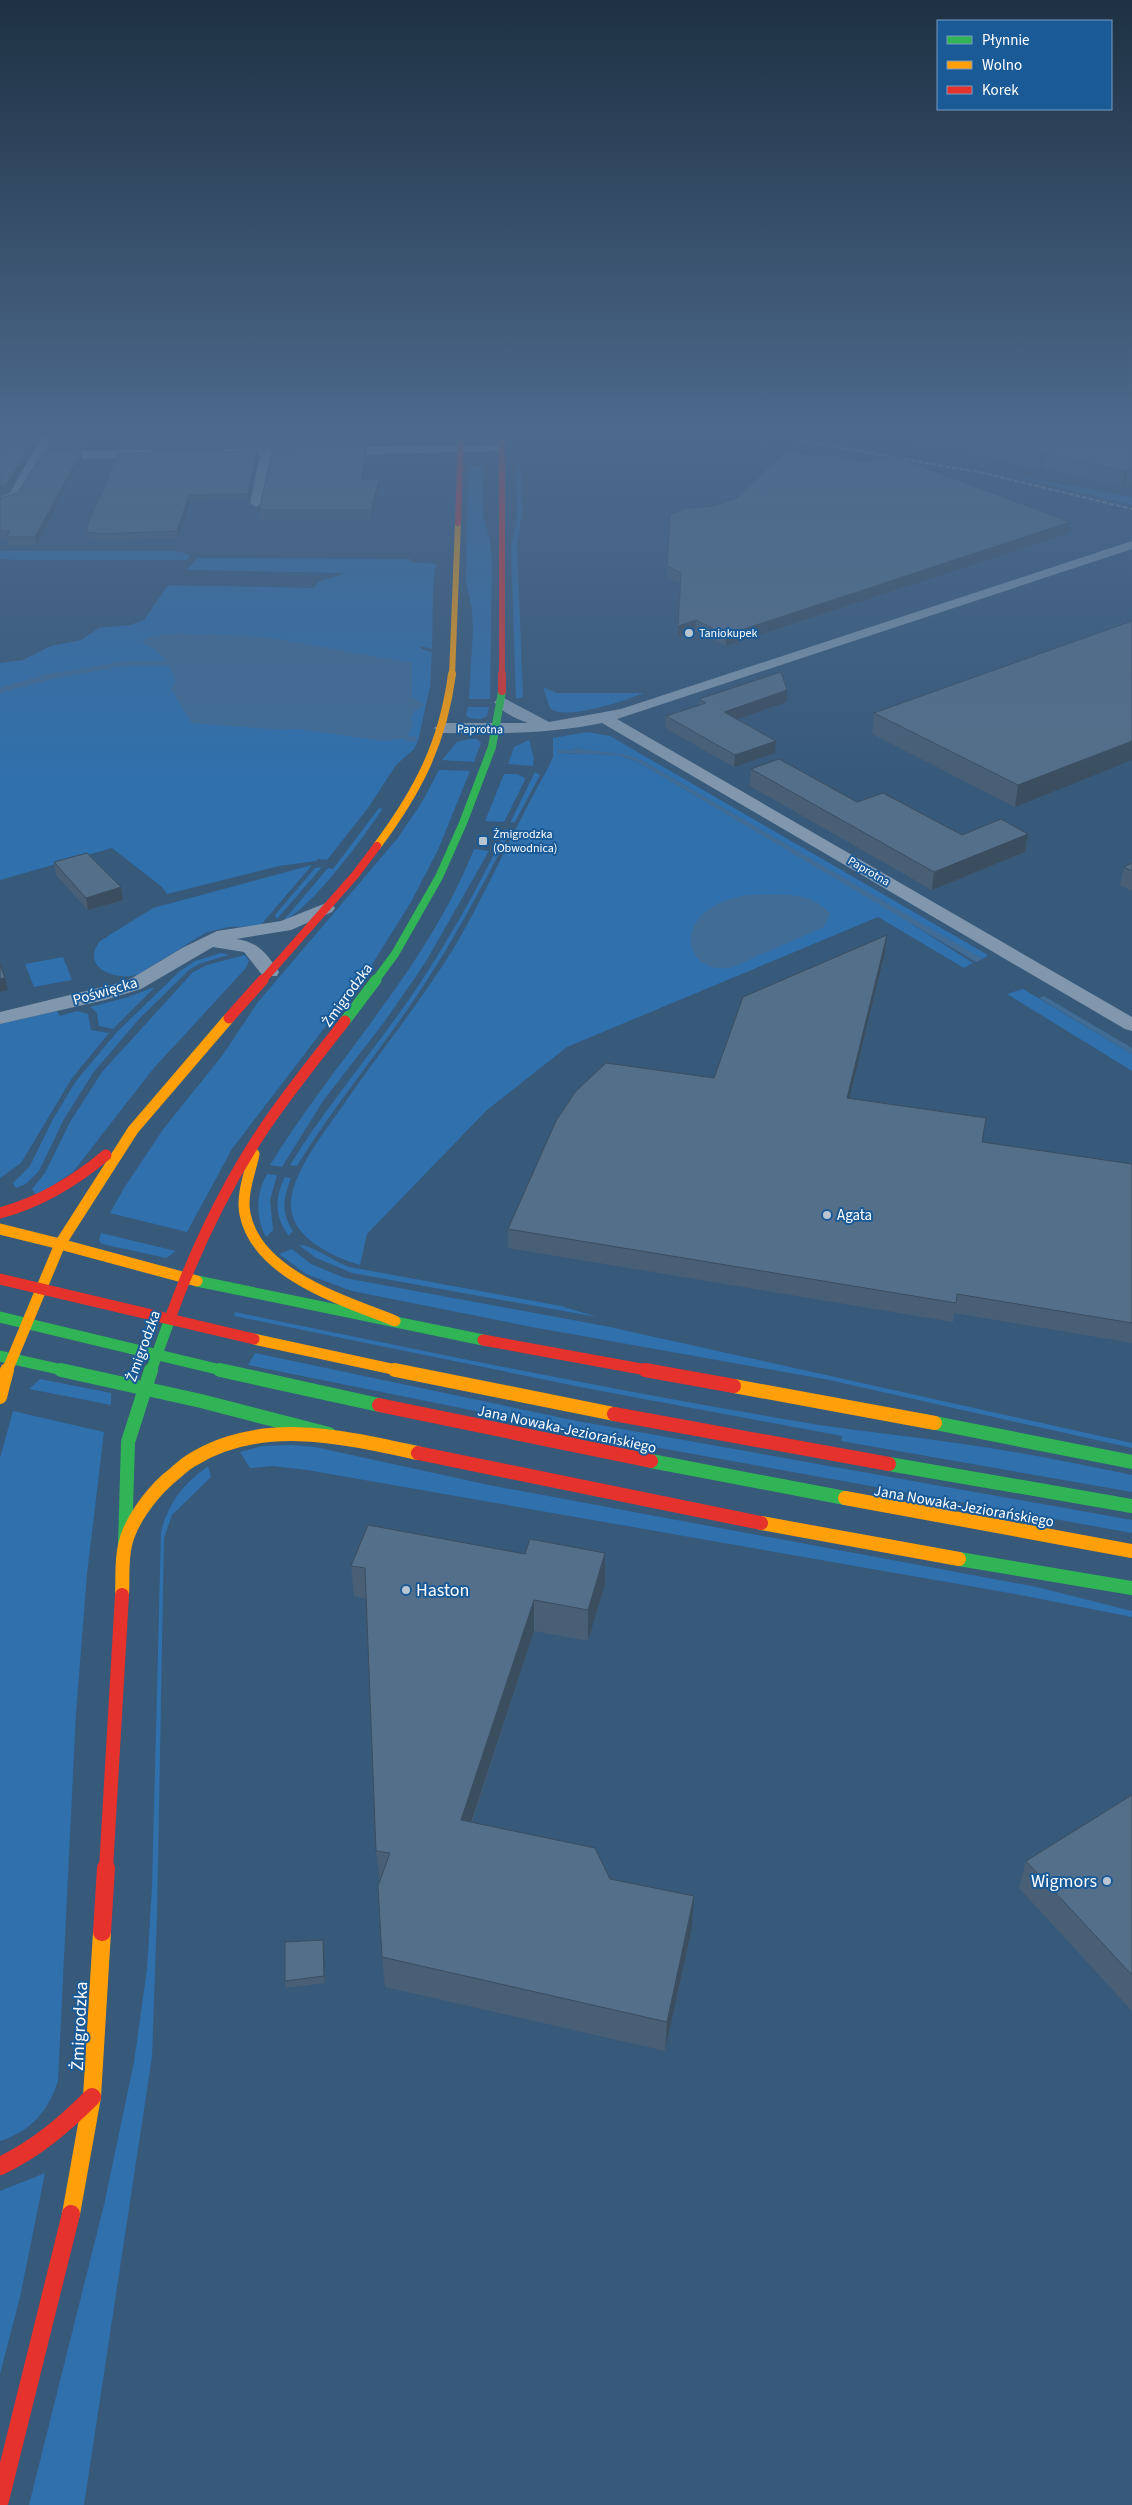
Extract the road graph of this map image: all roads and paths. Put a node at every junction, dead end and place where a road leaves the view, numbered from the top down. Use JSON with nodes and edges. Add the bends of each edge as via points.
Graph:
{"nodes":[{"id":1,"x":456,"y":553,"type":"edge"},
{"id":2,"x":501,"y":553,"type":"edge"},
{"id":3,"x":1108,"y":553,"type":"edge"},
{"id":4,"x":502,"y":702,"type":"junction"},
{"id":5,"x":604,"y":718,"type":"junction"},
{"id":6,"x":547,"y":726,"type":"junction"},
{"id":7,"x":442,"y":728,"type":"junction"},
{"id":8,"x":496,"y":730,"type":"junction"},
{"id":9,"x":326,"y":908,"type":"junction"},
{"id":10,"x":202,"y":944,"type":"junction"},
{"id":11,"x":270,"y":972,"type":"junction"},
{"id":12,"x":0,"y":1018,"type":"edge"},
{"id":13,"x":1132,"y":1025,"type":"edge"},
{"id":14,"x":133,"y":1130,"type":"junction"},
{"id":15,"x":256,"y":1141,"type":"junction"},
{"id":16,"x":0,"y":1213,"type":"edge"},
{"id":17,"x":0,"y":1229,"type":"edge"},
{"id":18,"x":60,"y":1244,"type":"junction"},
{"id":19,"x":184,"y":1278,"type":"junction"},
{"id":20,"x":0,"y":1279,"type":"edge"},
{"id":21,"x":0,"y":1317,"type":"edge"},
{"id":22,"x":408,"y":1326,"type":"junction"},
{"id":23,"x":5,"y":1357,"type":"edge"},
{"id":24,"x":143,"y":1388,"type":"junction"},
{"id":25,"x":0,"y":1397,"type":"edge"},
{"id":26,"x":342,"y":1437,"type":"junction"},
{"id":27,"x":1132,"y":1462,"type":"edge"},
{"id":28,"x":1132,"y":1506,"type":"edge"},
{"id":29,"x":125,"y":1544,"type":"junction"},
{"id":30,"x":1132,"y":1551,"type":"edge"},
{"id":31,"x":1132,"y":1588,"type":"edge"},
{"id":32,"x":92,"y":2097,"type":"junction"},
{"id":33,"x":0,"y":2166,"type":"edge"},
{"id":34,"x":0,"y":2500,"type":"edge"}],
"edges":[{"from":1,"to":7,"type":"main road","via":[[452,667]]},
{"from":2,"to":4,"type":"main road","name":"Żmigrodzka"},
{"from":3,"to":5,"type":"street","name":"Paprotna"},
{"from":4,"to":6,"type":"street","name":"Paprotna","via":[[513,711]]},
{"from":4,"to":8,"type":"main road","name":"Żmigrodzka"},
{"from":5,"to":6,"type":"street","name":"Paprotna"},
{"from":5,"to":13,"type":"street","name":"Paprotna"},
{"from":6,"to":8,"type":"street","name":"Paprotna"},
{"from":7,"to":8,"type":"street","name":"Paprotna"},
{"from":7,"to":9,"type":"main road","via":[[406,807],[381,843]]},
{"from":8,"to":15,"type":"main road","name":"Żmigrodzka","via":[[484,770],[439,877],[395,954]]},
{"from":9,"to":10,"type":"street","name":"Poświęcka","via":[[285,926],[223,935]]},
{"from":9,"to":11,"type":"main road"},
{"from":10,"to":11,"type":"street","name":"Poświęcka","via":[[248,945]]},
{"from":10,"to":12,"type":"street","name":"Poświęcka","via":[[134,985]]},
{"from":11,"to":14,"type":"main road"},
{"from":14,"to":16,"type":"main road","via":[[82,1177],[40,1202]]},
{"from":14,"to":18,"type":"main road"},
{"from":15,"to":19,"type":"main road","name":"Żmigrodzka","via":[[223,1194]]},
{"from":15,"to":22,"type":"main road","via":[[245,1209],[247,1222],[258,1243],[286,1270],[310,1285]]},
{"from":17,"to":18,"type":"main road"},
{"from":18,"to":19,"type":"main road"},
{"from":18,"to":23,"type":"main road"},
{"from":19,"to":22,"type":"main road"},
{"from":19,"to":24,"type":"main road","name":"Żmigrodzka"},
{"from":20,"to":28,"type":"main road","name":"Jana Nowaka-Jeziorańskiego","via":[[250,1338],[568,1405]]},
{"from":21,"to":30,"type":"main road","name":"Jana Nowaka-Jeziorańskiego","via":[[240,1375],[551,1442],[793,1490]]},
{"from":22,"to":27,"type":"main road"},
{"from":23,"to":24,"type":"main road"},
{"from":23,"to":25,"type":"main road"},
{"from":24,"to":26,"type":"main road"},
{"from":24,"to":29,"type":"main road","name":"Żmigrodzka","via":[[128,1442]]},
{"from":26,"to":29,"type":"main road","name":"Żmigrodzka","via":[[266,1433],[234,1439],[204,1450],[182,1463],[155,1492]]},
{"from":26,"to":31,"type":"main road","via":[[802,1532]]},
{"from":29,"to":32,"type":"main road","name":"Żmigrodzka"},
{"from":32,"to":33,"type":"main road","via":[[53,2137],[25,2156]]},
{"from":32,"to":34,"type":"main road","name":"Żmigrodzka","via":[[69,2228]]}]}
